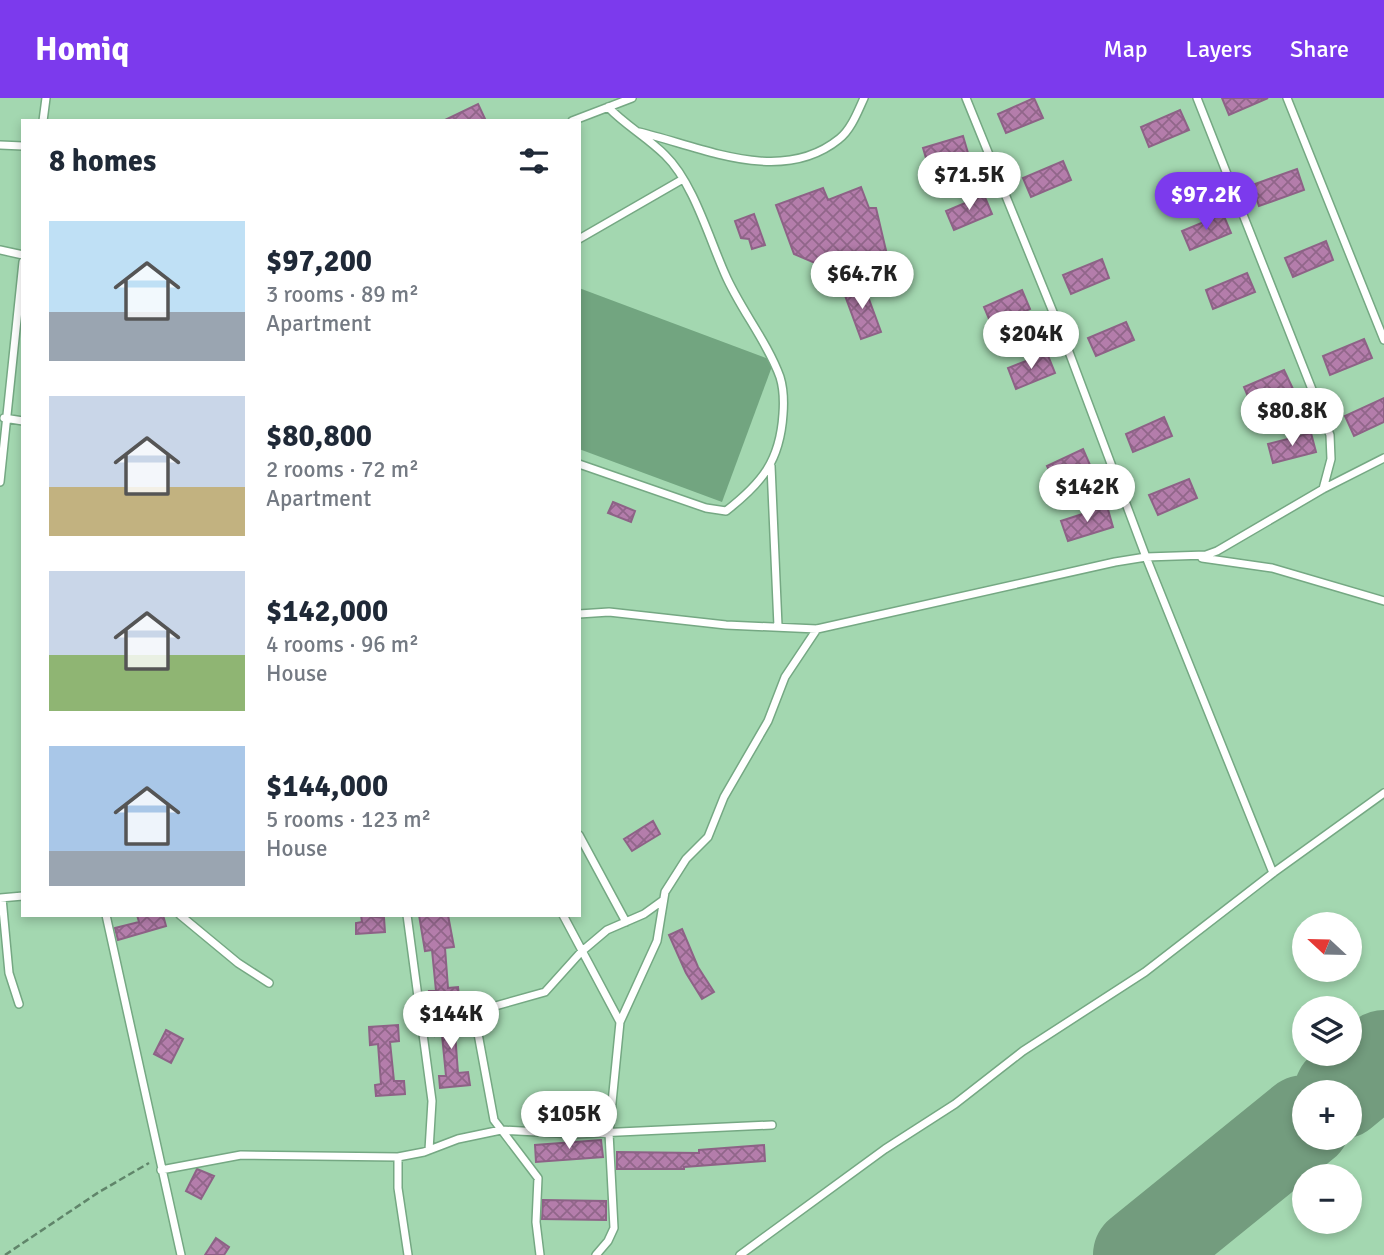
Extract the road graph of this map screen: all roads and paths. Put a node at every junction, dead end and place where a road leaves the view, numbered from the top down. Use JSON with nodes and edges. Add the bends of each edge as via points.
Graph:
{"nodes":[{"id":1,"x":46,"y":98,"type":"edge"},
{"id":2,"x":632,"y":98,"type":"edge"},
{"id":3,"x":864,"y":98,"type":"edge"},
{"id":4,"x":966,"y":98,"type":"edge"},
{"id":5,"x":1197,"y":98,"type":"edge"},
{"id":6,"x":1287,"y":98,"type":"edge"},
{"id":7,"x":608,"y":107,"type":"junction"},
{"id":8,"x":43,"y":119,"type":"edge"},
{"id":9,"x":577,"y":119,"type":"edge"},
{"id":10,"x":635,"y":131,"type":"junction"},
{"id":11,"x":0,"y":145,"type":"edge"},
{"id":12,"x":21,"y":146,"type":"edge"},
{"id":13,"x":683,"y":179,"type":"junction"},
{"id":14,"x":581,"y":238,"type":"edge"},
{"id":15,"x":0,"y":250,"type":"edge"},
{"id":16,"x":21,"y":255,"type":"edge"},
{"id":17,"x":21,"y":278,"type":"edge"},
{"id":18,"x":1384,"y":340,"type":"edge"},
{"id":19,"x":4,"y":418,"type":"junction"},
{"id":20,"x":21,"y":421,"type":"edge"},
{"id":21,"x":1384,"y":458,"type":"edge"},
{"id":22,"x":581,"y":465,"type":"edge"},
{"id":23,"x":771,"y":466,"type":"junction"},
{"id":24,"x":0,"y":482,"type":"edge"},
{"id":25,"x":1323,"y":489,"type":"junction"},
{"id":26,"x":1146,"y":557,"type":"junction"},
{"id":27,"x":1191,"y":557,"type":"junction"},
{"id":28,"x":1384,"y":601,"type":"edge"},
{"id":29,"x":581,"y":614,"type":"edge"},
{"id":30,"x":778,"y":626,"type":"junction"},
{"id":31,"x":817,"y":629,"type":"junction"},
{"id":32,"x":1384,"y":793,"type":"edge"},
{"id":33,"x":581,"y":839,"type":"edge"},
{"id":34,"x":1273,"y":873,"type":"junction"},
{"id":35,"x":21,"y":896,"type":"edge"},
{"id":36,"x":1,"y":898,"type":"edge"},
{"id":37,"x":662,"y":901,"type":"junction"},
{"id":38,"x":106,"y":917,"type":"edge"},
{"id":39,"x":182,"y":917,"type":"edge"},
{"id":40,"x":407,"y":917,"type":"edge"},
{"id":41,"x":564,"y":917,"type":"edge"},
{"id":42,"x":626,"y":922,"type":"junction"},
{"id":43,"x":581,"y":952,"type":"junction"},
{"id":44,"x":269,"y":983,"type":"dead end"},
{"id":45,"x":19,"y":1004,"type":"dead end"},
{"id":46,"x":420,"y":1010,"type":"junction"},
{"id":47,"x":474,"y":1012,"type":"junction"},
{"id":48,"x":620,"y":1022,"type":"junction"},
{"id":49,"x":772,"y":1125,"type":"dead end"},
{"id":50,"x":501,"y":1130,"type":"junction"},
{"id":51,"x":609,"y":1133,"type":"junction"},
{"id":52,"x":429,"y":1150,"type":"junction"},
{"id":53,"x":398,"y":1157,"type":"junction"},
{"id":54,"x":158,"y":1158,"type":"junction"},
{"id":55,"x":161,"y":1170,"type":"junction"},
{"id":56,"x":5,"y":1255,"type":"edge"},
{"id":57,"x":181,"y":1255,"type":"edge"},
{"id":58,"x":408,"y":1255,"type":"edge"},
{"id":59,"x":540,"y":1255,"type":"edge"},
{"id":60,"x":596,"y":1255,"type":"edge"},
{"id":61,"x":740,"y":1255,"type":"edge"}],
"edges":[{"from":1,"to":8,"type":"lane"},
{"from":2,"to":7,"type":"lane"},
{"from":3,"to":10,"type":"lane","via":[[841,138],[794,161],[735,159]]},
{"from":4,"to":26,"type":"lane"},
{"from":5,"to":25,"type":"lane","via":[[1330,435],[1331,459]]},
{"from":6,"to":18,"type":"lane"},
{"from":7,"to":9,"type":"lane"},
{"from":7,"to":10,"type":"lane"},
{"from":10,"to":13,"type":"lane","via":[[666,155]]},
{"from":11,"to":12,"type":"lane"},
{"from":13,"to":14,"type":"lane"},
{"from":13,"to":23,"type":"lane","via":[[785,394],[781,439]]},
{"from":15,"to":16,"type":"lane"},
{"from":17,"to":19,"type":"lane"},
{"from":19,"to":20,"type":"lane"},
{"from":19,"to":24,"type":"lane"},
{"from":21,"to":25,"type":"lane"},
{"from":22,"to":23,"type":"lane","via":[[726,511],[748,494]]},
{"from":23,"to":30,"type":"lane"},
{"from":25,"to":27,"type":"lane","via":[[1217,551]]},
{"from":26,"to":27,"type":"lane"},
{"from":26,"to":31,"type":"lane","via":[[1010,583]]},
{"from":26,"to":34,"type":"lane"},
{"from":27,"to":28,"type":"lane","via":[[1272,568]]},
{"from":29,"to":30,"type":"lane","via":[[609,612]]},
{"from":30,"to":31,"type":"lane"},
{"from":31,"to":37,"type":"lane","via":[[785,677],[768,721],[724,797],[708,837],[686,859]]},
{"from":32,"to":34,"type":"lane"},
{"from":33,"to":42,"type":"lane"},
{"from":34,"to":61,"type":"lane","via":[[1145,972],[1023,1051]]},
{"from":35,"to":36,"type":"lane"},
{"from":36,"to":45,"type":"lane","via":[[9,973]]},
{"from":37,"to":42,"type":"lane"},
{"from":37,"to":48,"type":"lane","via":[[657,942]]},
{"from":38,"to":54,"type":"lane"},
{"from":39,"to":44,"type":"lane"},
{"from":40,"to":46,"type":"lane"},
{"from":41,"to":43,"type":"lane"},
{"from":42,"to":43,"type":"lane","via":[[607,930]]},
{"from":43,"to":47,"type":"lane","via":[[545,992]]},
{"from":43,"to":48,"type":"lane"},
{"from":46,"to":47,"type":"lane"},
{"from":46,"to":52,"type":"lane","via":[[432,1101]]},
{"from":47,"to":50,"type":"lane","via":[[488,1101]]},
{"from":48,"to":51,"type":"lane"},
{"from":49,"to":51,"type":"lane"},
{"from":50,"to":51,"type":"lane"},
{"from":50,"to":52,"type":"lane"},
{"from":50,"to":59,"type":"lane","via":[[538,1178]]},
{"from":51,"to":60,"type":"lane","via":[[614,1228]]},
{"from":52,"to":53,"type":"lane"},
{"from":53,"to":55,"type":"lane","via":[[241,1155]]},
{"from":53,"to":58,"type":"lane"},
{"from":54,"to":55,"type":"lane"},
{"from":54,"to":56,"type":"path"},
{"from":55,"to":57,"type":"lane"}]}
